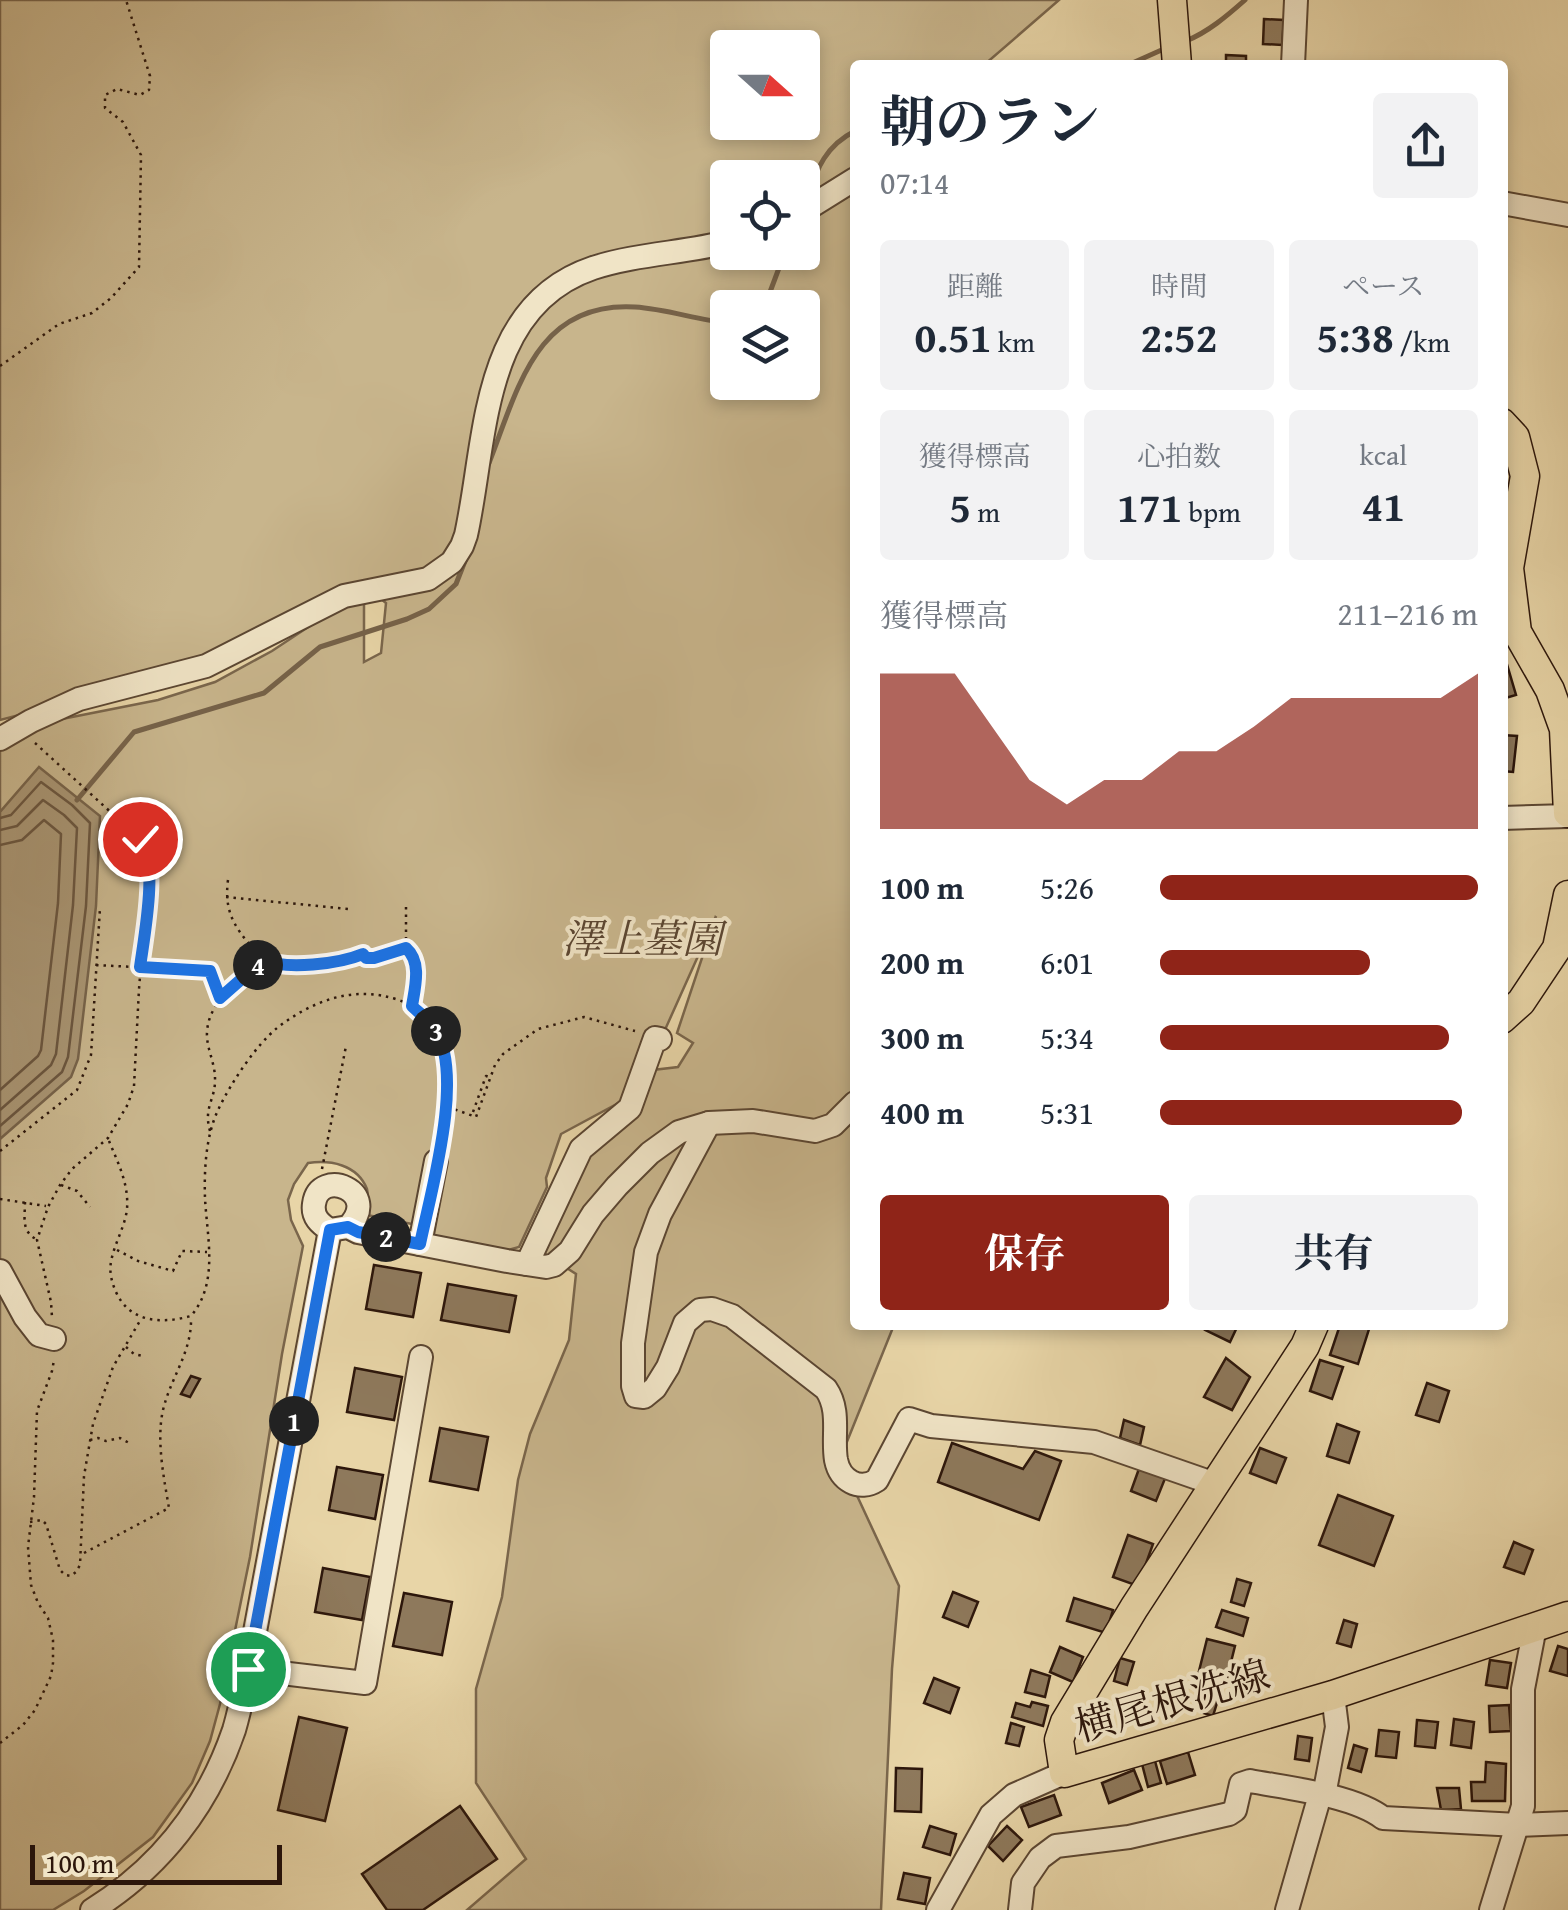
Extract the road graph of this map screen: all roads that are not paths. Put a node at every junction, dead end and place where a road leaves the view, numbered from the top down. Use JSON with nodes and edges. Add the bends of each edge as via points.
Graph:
{"nodes":[{"id":1,"x":1172,"y":0,"type":"edge"},
{"id":2,"x":1296,"y":0,"type":"edge"},
{"id":3,"x":1176,"y":53,"type":"edge"},
{"id":4,"x":1294,"y":60,"type":"edge"},
{"id":5,"x":850,"y":182,"type":"edge"},
{"id":6,"x":820,"y":201,"type":"edge"},
{"id":7,"x":1508,"y":204,"type":"edge"},
{"id":8,"x":1568,"y":215,"type":"edge"},
{"id":9,"x":710,"y":245,"type":"edge"},
{"id":10,"x":1508,"y":430,"type":"edge"},
{"id":11,"x":0,"y":739,"type":"edge"},
{"id":12,"x":1568,"y":814,"type":"edge"},
{"id":13,"x":1508,"y":818,"type":"edge"},
{"id":14,"x":1568,"y":894,"type":"edge"},
{"id":15,"x":1508,"y":1014,"type":"edge"},
{"id":16,"x":657,"y":1038,"type":"road end"},
{"id":17,"x":850,"y":1108,"type":"edge"},
{"id":18,"x":709,"y":1123,"type":"junction"},
{"id":19,"x":432,"y":1164,"type":"road end"},
{"id":20,"x":420,"y":1244,"type":"junction"},
{"id":21,"x":527,"y":1264,"type":"junction"},
{"id":22,"x":0,"y":1271,"type":"edge"},
{"id":23,"x":1312,"y":1330,"type":"edge"},
{"id":24,"x":54,"y":1339,"type":"road end"},
{"id":25,"x":422,"y":1357,"type":"dead end"},
{"id":26,"x":1215,"y":1484,"type":"junction"},
{"id":27,"x":1568,"y":1616,"type":"edge"},
{"id":28,"x":1535,"y":1627,"type":"junction"},
{"id":29,"x":248,"y":1669,"type":"junction"},
{"id":30,"x":1333,"y":1694,"type":"junction"},
{"id":31,"x":1064,"y":1773,"type":"junction"},
{"id":32,"x":1320,"y":1795,"type":"junction"},
{"id":33,"x":1568,"y":1823,"type":"edge"},
{"id":34,"x":1518,"y":1825,"type":"junction"},
{"id":35,"x":92,"y":1910,"type":"edge"},
{"id":36,"x":938,"y":1910,"type":"edge"},
{"id":37,"x":1020,"y":1910,"type":"edge"},
{"id":38,"x":1287,"y":1910,"type":"edge"},
{"id":39,"x":1492,"y":1910,"type":"edge"}],
"edges":[{"from":1,"to":3,"type":"main road"},
{"from":2,"to":4,"type":"street"},
{"from":5,"to":6,"type":"street"},
{"from":7,"to":8,"type":"street"},
{"from":9,"to":11,"type":"street","via":[[592,268],[530,310],[500,363],[466,536],[444,569],[417,583],[344,596],[206,666],[78,699]]},
{"from":10,"to":12,"type":"main road","via":[[1524,476],[1509,568],[1517,632],[1564,729]]},
{"from":12,"to":13,"type":"street"},
{"from":14,"to":15,"type":"main road","via":[[1557,948]]},
{"from":16,"to":21,"type":"street","via":[[630,1108],[580,1149]]},
{"from":17,"to":18,"type":"street","via":[[815,1132],[752,1121]]},
{"from":18,"to":21,"type":"street","via":[[680,1132],[650,1153],[616,1186],[560,1262]]},
{"from":18,"to":26,"type":"street","via":[[646,1252],[633,1343],[636,1396],[655,1388],[685,1323],[712,1309],[732,1316],[826,1390],[834,1409],[837,1465],[860,1486],[877,1480],[909,1420],[1094,1442]]},
{"from":19,"to":20,"type":"street"},
{"from":20,"to":21,"type":"street"},
{"from":20,"to":29,"type":"street","via":[[339,1229]]},
{"from":22,"to":24,"type":"street","via":[[39,1335]]},
{"from":23,"to":26,"type":"main road","name":"横尾根洗線"},
{"from":25,"to":29,"type":"street","via":[[365,1683]]},
{"from":26,"to":31,"type":"main road","name":"横尾根洗線","via":[[1065,1722],[1059,1740]]},
{"from":27,"to":28,"type":"main road","name":"横尾根洗線"},
{"from":28,"to":30,"type":"main road","name":"横尾根洗線"},
{"from":28,"to":34,"type":"street","via":[[1523,1689]]},
{"from":29,"to":35,"type":"street","via":[[234,1728],[192,1816],[156,1861]]},
{"from":30,"to":31,"type":"main road","name":"横尾根洗線"},
{"from":30,"to":32,"type":"street","via":[[1337,1727]]},
{"from":31,"to":36,"type":"street","via":[[1014,1795],[992,1815]]},
{"from":32,"to":34,"type":"street","via":[[1382,1818]]},
{"from":32,"to":37,"type":"street","via":[[1250,1781],[1241,1784],[1229,1814],[1056,1846],[1024,1883]]},
{"from":32,"to":38,"type":"street"},
{"from":33,"to":34,"type":"street"},
{"from":34,"to":39,"type":"street"}]}
